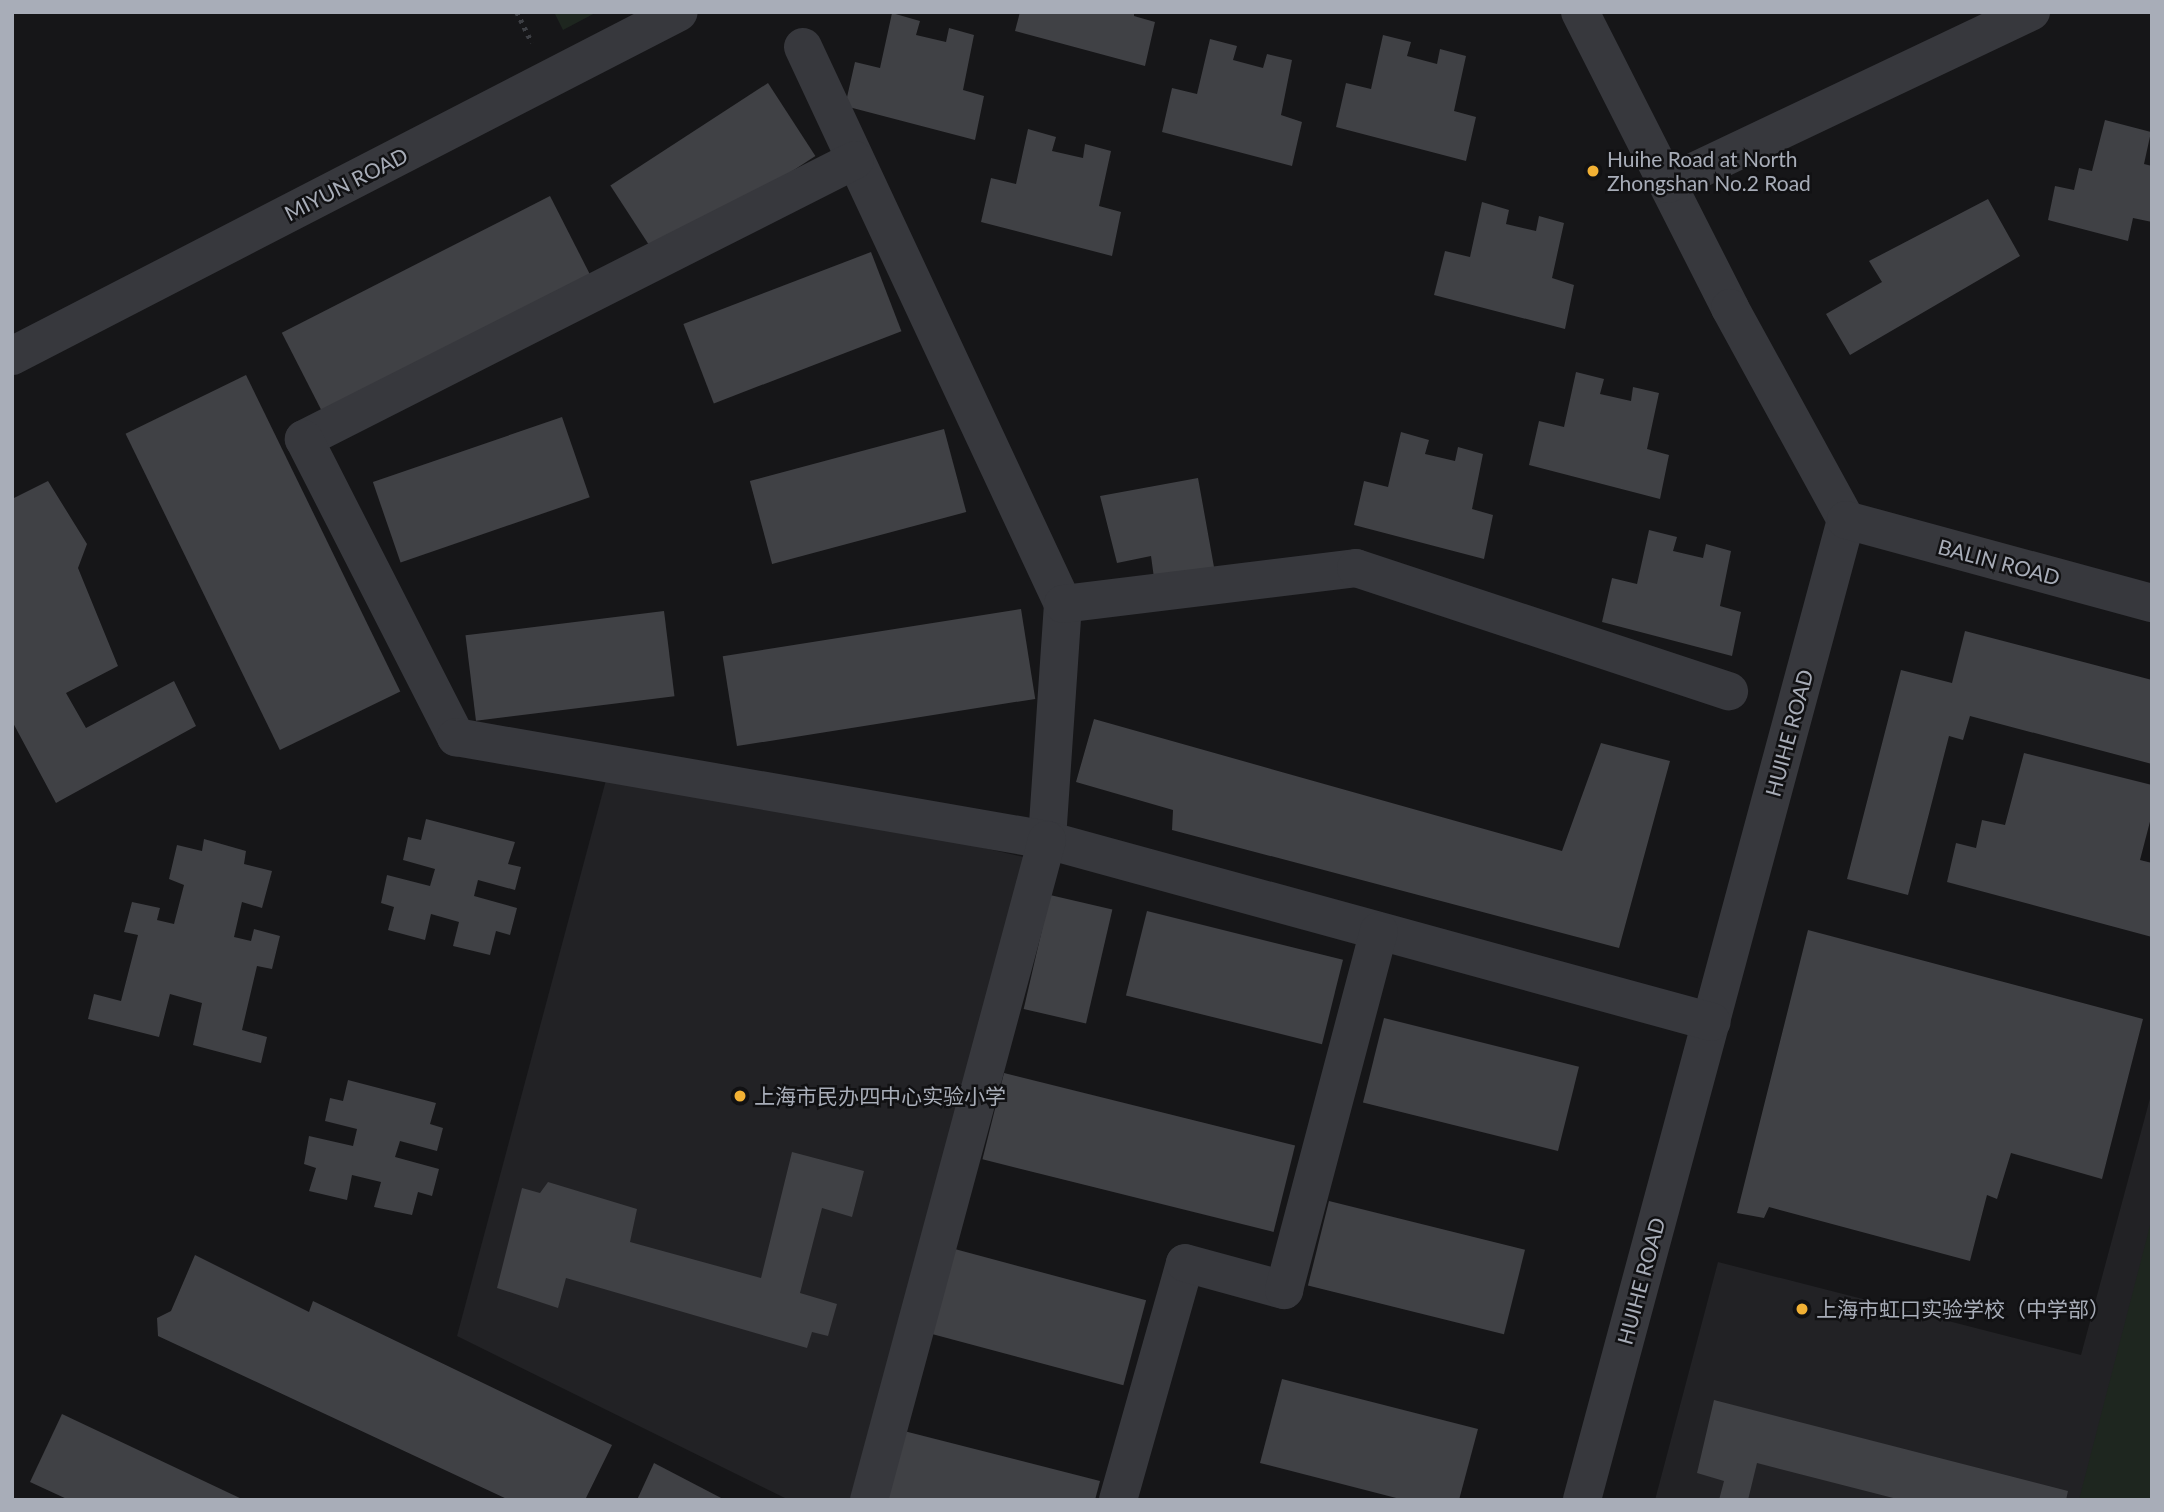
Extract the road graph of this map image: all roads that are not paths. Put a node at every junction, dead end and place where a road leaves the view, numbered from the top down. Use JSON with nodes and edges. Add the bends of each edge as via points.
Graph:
{"nodes":[{"id":1,"x":679,"y":12,"type":"edge"},
{"id":2,"x":1580,"y":12,"type":"edge"},
{"id":3,"x":2031,"y":12,"type":"edge"},
{"id":4,"x":803,"y":47,"type":"dead end"},
{"id":5,"x":855,"y":160,"type":"junction"},
{"id":6,"x":1668,"y":184,"type":"junction"},
{"id":7,"x":12,"y":356,"type":"edge"},
{"id":8,"x":1846,"y":520,"type":"junction"},
{"id":9,"x":2152,"y":603,"type":"edge"},
{"id":10,"x":1063,"y":604,"type":"junction"},
{"id":11,"x":1729,"y":691,"type":"dead end"},
{"id":12,"x":1047,"y":840,"type":"junction"},
{"id":13,"x":1379,"y":931,"type":"junction"},
{"id":14,"x":1712,"y":1022,"type":"junction"},
{"id":15,"x":869,"y":1500,"type":"edge"},
{"id":16,"x":1118,"y":1500,"type":"edge"},
{"id":17,"x":1582,"y":1500,"type":"edge"}],
"edges":[{"from":1,"to":7,"type":"street","name":"MIYUN ROAD"},
{"from":2,"to":6,"type":"street"},
{"from":3,"to":6,"type":"street"},
{"from":4,"to":5,"type":"street"},
{"from":5,"to":10,"type":"street"},
{"from":5,"to":12,"type":"street","via":[[304,439],[456,737]]},
{"from":6,"to":8,"type":"street"},
{"from":8,"to":9,"type":"street","name":"BALIN ROAD"},
{"from":8,"to":14,"type":"street","name":"HUIHE ROAD"},
{"from":10,"to":11,"type":"street","via":[[1356,568]]},
{"from":10,"to":12,"type":"street"},
{"from":12,"to":13,"type":"street"},
{"from":12,"to":15,"type":"street"},
{"from":13,"to":14,"type":"street"},
{"from":13,"to":16,"type":"street","via":[[1284,1290],[1185,1263]]},
{"from":14,"to":17,"type":"street","name":"HUIHE ROAD"}]}
